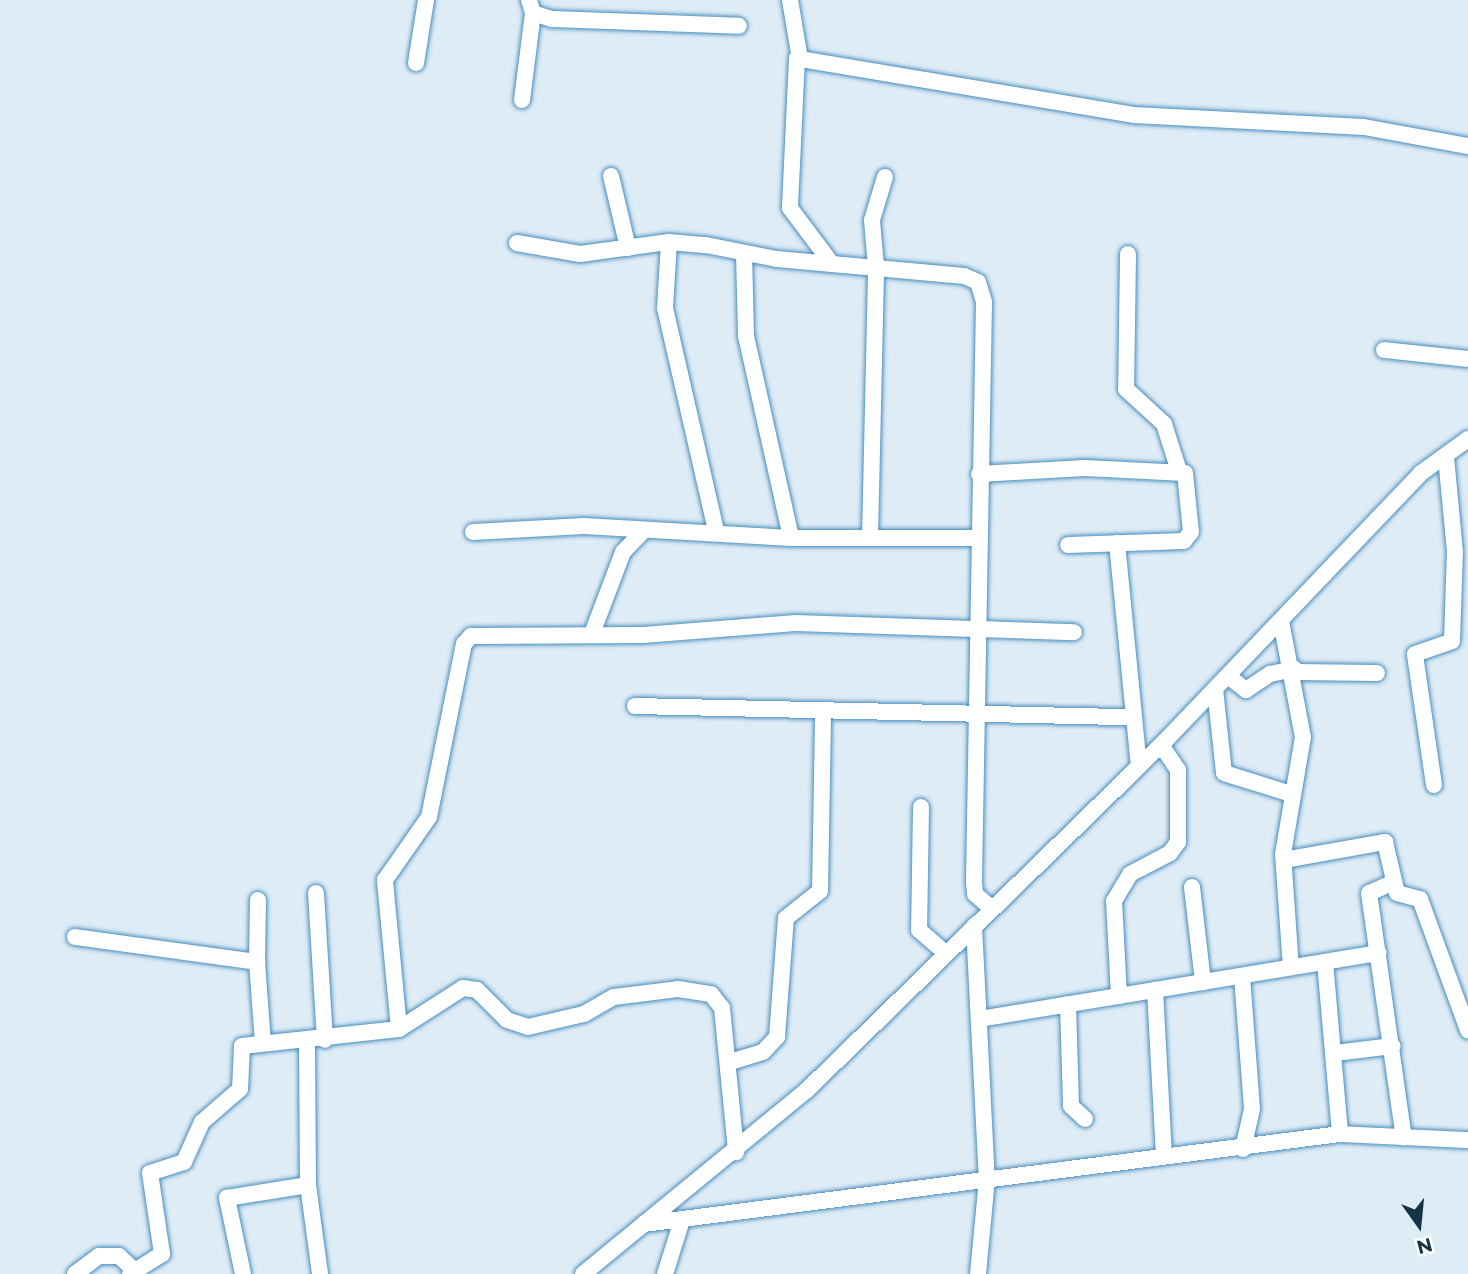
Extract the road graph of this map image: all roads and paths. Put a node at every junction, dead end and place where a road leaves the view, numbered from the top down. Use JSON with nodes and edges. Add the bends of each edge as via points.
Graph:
{"nodes":[{"id":1,"x":426,"y":0,"type":"edge"},
{"id":2,"x":790,"y":0,"type":"edge"},
{"id":3,"x":531,"y":6,"type":"edge"},
{"id":4,"x":738,"y":26,"type":"dead end"},
{"id":5,"x":797,"y":58,"type":"junction"},
{"id":6,"x":416,"y":64,"type":"dead end"},
{"id":7,"x":523,"y":100,"type":"dead end"},
{"id":8,"x":1468,"y":146,"type":"edge"},
{"id":9,"x":611,"y":176,"type":"dead end"},
{"id":10,"x":885,"y":177,"type":"dead end"},
{"id":11,"x":669,"y":242,"type":"junction"},
{"id":12,"x":517,"y":243,"type":"dead end"},
{"id":13,"x":628,"y":248,"type":"junction"},
{"id":14,"x":744,"y":253,"type":"junction"},
{"id":15,"x":1128,"y":254,"type":"dead end"},
{"id":16,"x":832,"y":264,"type":"junction"},
{"id":17,"x":876,"y":267,"type":"junction"},
{"id":18,"x":1384,"y":349,"type":"dead end"},
{"id":19,"x":1468,"y":359,"type":"edge"},
{"id":20,"x":1468,"y":439,"type":"edge"},
{"id":21,"x":1446,"y":457,"type":"junction"},
{"id":22,"x":1178,"y":468,"type":"junction"},
{"id":23,"x":979,"y":474,"type":"junction"},
{"id":24,"x":643,"y":531,"type":"junction"},
{"id":25,"x":716,"y":531,"type":"junction"},
{"id":26,"x":473,"y":532,"type":"dead end"},
{"id":27,"x":791,"y":538,"type":"junction"},
{"id":28,"x":870,"y":538,"type":"junction"},
{"id":29,"x":977,"y":538,"type":"junction"},
{"id":30,"x":1117,"y":543,"type":"junction"},
{"id":31,"x":1068,"y":545,"type":"dead end"},
{"id":32,"x":1281,"y":621,"type":"junction"},
{"id":33,"x":977,"y":629,"type":"junction"},
{"id":34,"x":593,"y":631,"type":"junction"},
{"id":35,"x":1074,"y":632,"type":"dead end"},
{"id":36,"x":1468,"y":644,"type":"edge"},
{"id":37,"x":1449,"y":646,"type":"junction"},
{"id":38,"x":1294,"y":670,"type":"junction"},
{"id":39,"x":1377,"y":673,"type":"dead end"},
{"id":40,"x":1228,"y":676,"type":"junction"},
{"id":41,"x":1215,"y":689,"type":"junction"},
{"id":42,"x":635,"y":706,"type":"dead end"},
{"id":43,"x":823,"y":714,"type":"junction"},
{"id":44,"x":978,"y":717,"type":"junction"},
{"id":45,"x":1134,"y":717,"type":"junction"},
{"id":46,"x":1161,"y":745,"type":"junction"},
{"id":47,"x":1139,"y":766,"type":"junction"},
{"id":48,"x":1434,"y":785,"type":"dead end"},
{"id":49,"x":1291,"y":794,"type":"junction"},
{"id":50,"x":921,"y":807,"type":"dead end"},
{"id":51,"x":1284,"y":860,"type":"junction"},
{"id":52,"x":1394,"y":882,"type":"junction"},
{"id":53,"x":1192,"y":887,"type":"dead end"},
{"id":54,"x":316,"y":894,"type":"dead end"},
{"id":55,"x":258,"y":900,"type":"dead end"},
{"id":56,"x":992,"y":908,"type":"junction"},
{"id":57,"x":974,"y":926,"type":"junction"},
{"id":58,"x":75,"y":937,"type":"dead end"},
{"id":59,"x":1379,"y":953,"type":"junction"},
{"id":60,"x":945,"y":954,"type":"junction"},
{"id":61,"x":257,"y":962,"type":"junction"},
{"id":62,"x":1325,"y":962,"type":"junction"},
{"id":63,"x":1291,"y":967,"type":"junction"},
{"id":64,"x":1242,"y":975,"type":"junction"},
{"id":65,"x":1203,"y":982,"type":"junction"},
{"id":66,"x":1155,"y":990,"type":"junction"},
{"id":67,"x":1119,"y":996,"type":"junction"},
{"id":68,"x":1068,"y":1004,"type":"junction"},
{"id":69,"x":979,"y":1019,"type":"junction"},
{"id":70,"x":399,"y":1029,"type":"junction"},
{"id":71,"x":1468,"y":1030,"type":"edge"},
{"id":72,"x":325,"y":1040,"type":"junction"},
{"id":73,"x":263,"y":1042,"type":"junction"},
{"id":74,"x":307,"y":1043,"type":"junction"},
{"id":75,"x":1393,"y":1046,"type":"junction"},
{"id":76,"x":1335,"y":1053,"type":"junction"},
{"id":77,"x":730,"y":1062,"type":"junction"},
{"id":78,"x":1085,"y":1119,"type":"dead end"},
{"id":79,"x":1340,"y":1133,"type":"junction"},
{"id":80,"x":1404,"y":1138,"type":"junction"},
{"id":81,"x":1468,"y":1140,"type":"edge"},
{"id":82,"x":1243,"y":1149,"type":"junction"},
{"id":83,"x":736,"y":1152,"type":"junction"},
{"id":84,"x":1164,"y":1155,"type":"junction"},
{"id":85,"x":988,"y":1179,"type":"junction"},
{"id":86,"x":308,"y":1185,"type":"junction"},
{"id":87,"x":682,"y":1220,"type":"junction"},
{"id":88,"x":644,"y":1224,"type":"junction"},
{"id":89,"x":131,"y":1271,"type":"edge"},
{"id":90,"x":75,"y":1274,"type":"edge"},
{"id":91,"x":243,"y":1274,"type":"edge"},
{"id":92,"x":320,"y":1274,"type":"edge"},
{"id":93,"x":583,"y":1274,"type":"edge"},
{"id":94,"x":665,"y":1274,"type":"edge"},
{"id":95,"x":978,"y":1274,"type":"edge"}],
"edges":[{"from":1,"to":6,"type":"street"},
{"from":2,"to":5,"type":"street"},
{"from":3,"to":4,"type":"street"},
{"from":3,"to":7,"type":"street"},
{"from":5,"to":8,"type":"street","via":[[1134,115],[1364,127]]},
{"from":5,"to":16,"type":"street","via":[[790,208]]},
{"from":9,"to":13,"type":"street"},
{"from":10,"to":17,"type":"street","via":[[872,220]]},
{"from":11,"to":13,"type":"street"},
{"from":11,"to":14,"type":"street"},
{"from":11,"to":25,"type":"street","via":[[662,277],[665,308]]},
{"from":12,"to":13,"type":"street","via":[[580,254]]},
{"from":14,"to":16,"type":"street"},
{"from":14,"to":27,"type":"street","via":[[746,335]]},
{"from":15,"to":22,"type":"street","via":[[1126,389],[1164,424]]},
{"from":16,"to":17,"type":"street"},
{"from":17,"to":23,"type":"street","via":[[964,275],[982,290]]},
{"from":17,"to":28,"type":"street"},
{"from":18,"to":19,"type":"street"},
{"from":20,"to":21,"type":"street"},
{"from":21,"to":32,"type":"street","via":[[1422,473]]},
{"from":21,"to":37,"type":"street","via":[[1455,552]]},
{"from":22,"to":23,"type":"street"},
{"from":22,"to":30,"type":"street","via":[[1189,491],[1189,536],[1180,543]]},
{"from":23,"to":29,"type":"street"},
{"from":24,"to":25,"type":"street"},
{"from":24,"to":26,"type":"street","via":[[584,526]]},
{"from":24,"to":34,"type":"street","via":[[623,552]]},
{"from":25,"to":27,"type":"street"},
{"from":27,"to":28,"type":"street"},
{"from":28,"to":29,"type":"street"},
{"from":29,"to":33,"type":"street"},
{"from":30,"to":31,"type":"street"},
{"from":30,"to":45,"type":"street"},
{"from":32,"to":38,"type":"street"},
{"from":32,"to":40,"type":"street"},
{"from":33,"to":34,"type":"street","via":[[796,623],[643,635]]},
{"from":33,"to":35,"type":"street"},
{"from":33,"to":44,"type":"street"},
{"from":34,"to":70,"type":"street","via":[[477,634],[464,644],[429,817],[386,880]]},
{"from":36,"to":37,"type":"street"},
{"from":37,"to":48,"type":"street","via":[[1415,654]]},
{"from":38,"to":39,"type":"street"},
{"from":38,"to":40,"type":"street","via":[[1270,674],[1246,690]]},
{"from":38,"to":49,"type":"street","via":[[1303,737]]},
{"from":40,"to":41,"type":"street"},
{"from":41,"to":46,"type":"street"},
{"from":41,"to":49,"type":"street","via":[[1224,774]]},
{"from":42,"to":43,"type":"street"},
{"from":43,"to":44,"type":"street"},
{"from":43,"to":77,"type":"street","via":[[820,891],[786,918],[777,1037],[762,1052]]},
{"from":44,"to":45,"type":"street"},
{"from":44,"to":56,"type":"street","via":[[974,882],[975,894]]},
{"from":45,"to":47,"type":"street"},
{"from":46,"to":47,"type":"street"},
{"from":46,"to":67,"type":"street","via":[[1178,771],[1178,842],[1170,853],[1130,874],[1114,901]]},
{"from":47,"to":56,"type":"street"},
{"from":49,"to":51,"type":"street"},
{"from":50,"to":60,"type":"street","via":[[919,930]]},
{"from":51,"to":52,"type":"street","via":[[1383,841]]},
{"from":51,"to":63,"type":"street"},
{"from":52,"to":59,"type":"street","via":[[1369,893]]},
{"from":52,"to":71,"type":"street","via":[[1399,895],[1420,899]]},
{"from":53,"to":65,"type":"street"},
{"from":54,"to":72,"type":"street"},
{"from":55,"to":61,"type":"street"},
{"from":56,"to":57,"type":"street"},
{"from":57,"to":60,"type":"street"},
{"from":57,"to":69,"type":"street"},
{"from":58,"to":61,"type":"street"},
{"from":59,"to":62,"type":"street"},
{"from":59,"to":75,"type":"street"},
{"from":60,"to":83,"type":"street"},
{"from":61,"to":73,"type":"street"},
{"from":62,"to":63,"type":"street"},
{"from":62,"to":76,"type":"street"},
{"from":63,"to":64,"type":"street"},
{"from":64,"to":65,"type":"street"},
{"from":64,"to":82,"type":"street","via":[[1252,1109]]},
{"from":65,"to":66,"type":"street"},
{"from":66,"to":67,"type":"street"},
{"from":66,"to":84,"type":"street"},
{"from":67,"to":68,"type":"street"},
{"from":68,"to":69,"type":"street"},
{"from":68,"to":78,"type":"street","via":[[1071,1106]]},
{"from":69,"to":85,"type":"street"},
{"from":70,"to":72,"type":"street"},
{"from":70,"to":77,"type":"street","via":[[463,989],[478,990],[507,1020],[528,1027],[584,1014],[614,997],[702,990],[722,1008]]},
{"from":72,"to":74,"type":"street"},
{"from":73,"to":74,"type":"street"},
{"from":73,"to":89,"type":"street","via":[[239,1049],[240,1089],[202,1122],[186,1159],[150,1173],[162,1254]]},
{"from":74,"to":86,"type":"street"},
{"from":75,"to":76,"type":"street"},
{"from":75,"to":80,"type":"street"},
{"from":76,"to":79,"type":"street"},
{"from":77,"to":83,"type":"street"},
{"from":79,"to":80,"type":"street"},
{"from":79,"to":82,"type":"street"},
{"from":80,"to":81,"type":"street"},
{"from":82,"to":84,"type":"street"},
{"from":83,"to":88,"type":"street"},
{"from":84,"to":85,"type":"street"},
{"from":85,"to":87,"type":"street"},
{"from":85,"to":95,"type":"street"},
{"from":86,"to":91,"type":"street","via":[[227,1198]]},
{"from":86,"to":92,"type":"street"},
{"from":87,"to":88,"type":"street"},
{"from":87,"to":94,"type":"street"},
{"from":88,"to":93,"type":"street"},
{"from":89,"to":90,"type":"street","via":[[119,1256],[99,1256]]}]}
